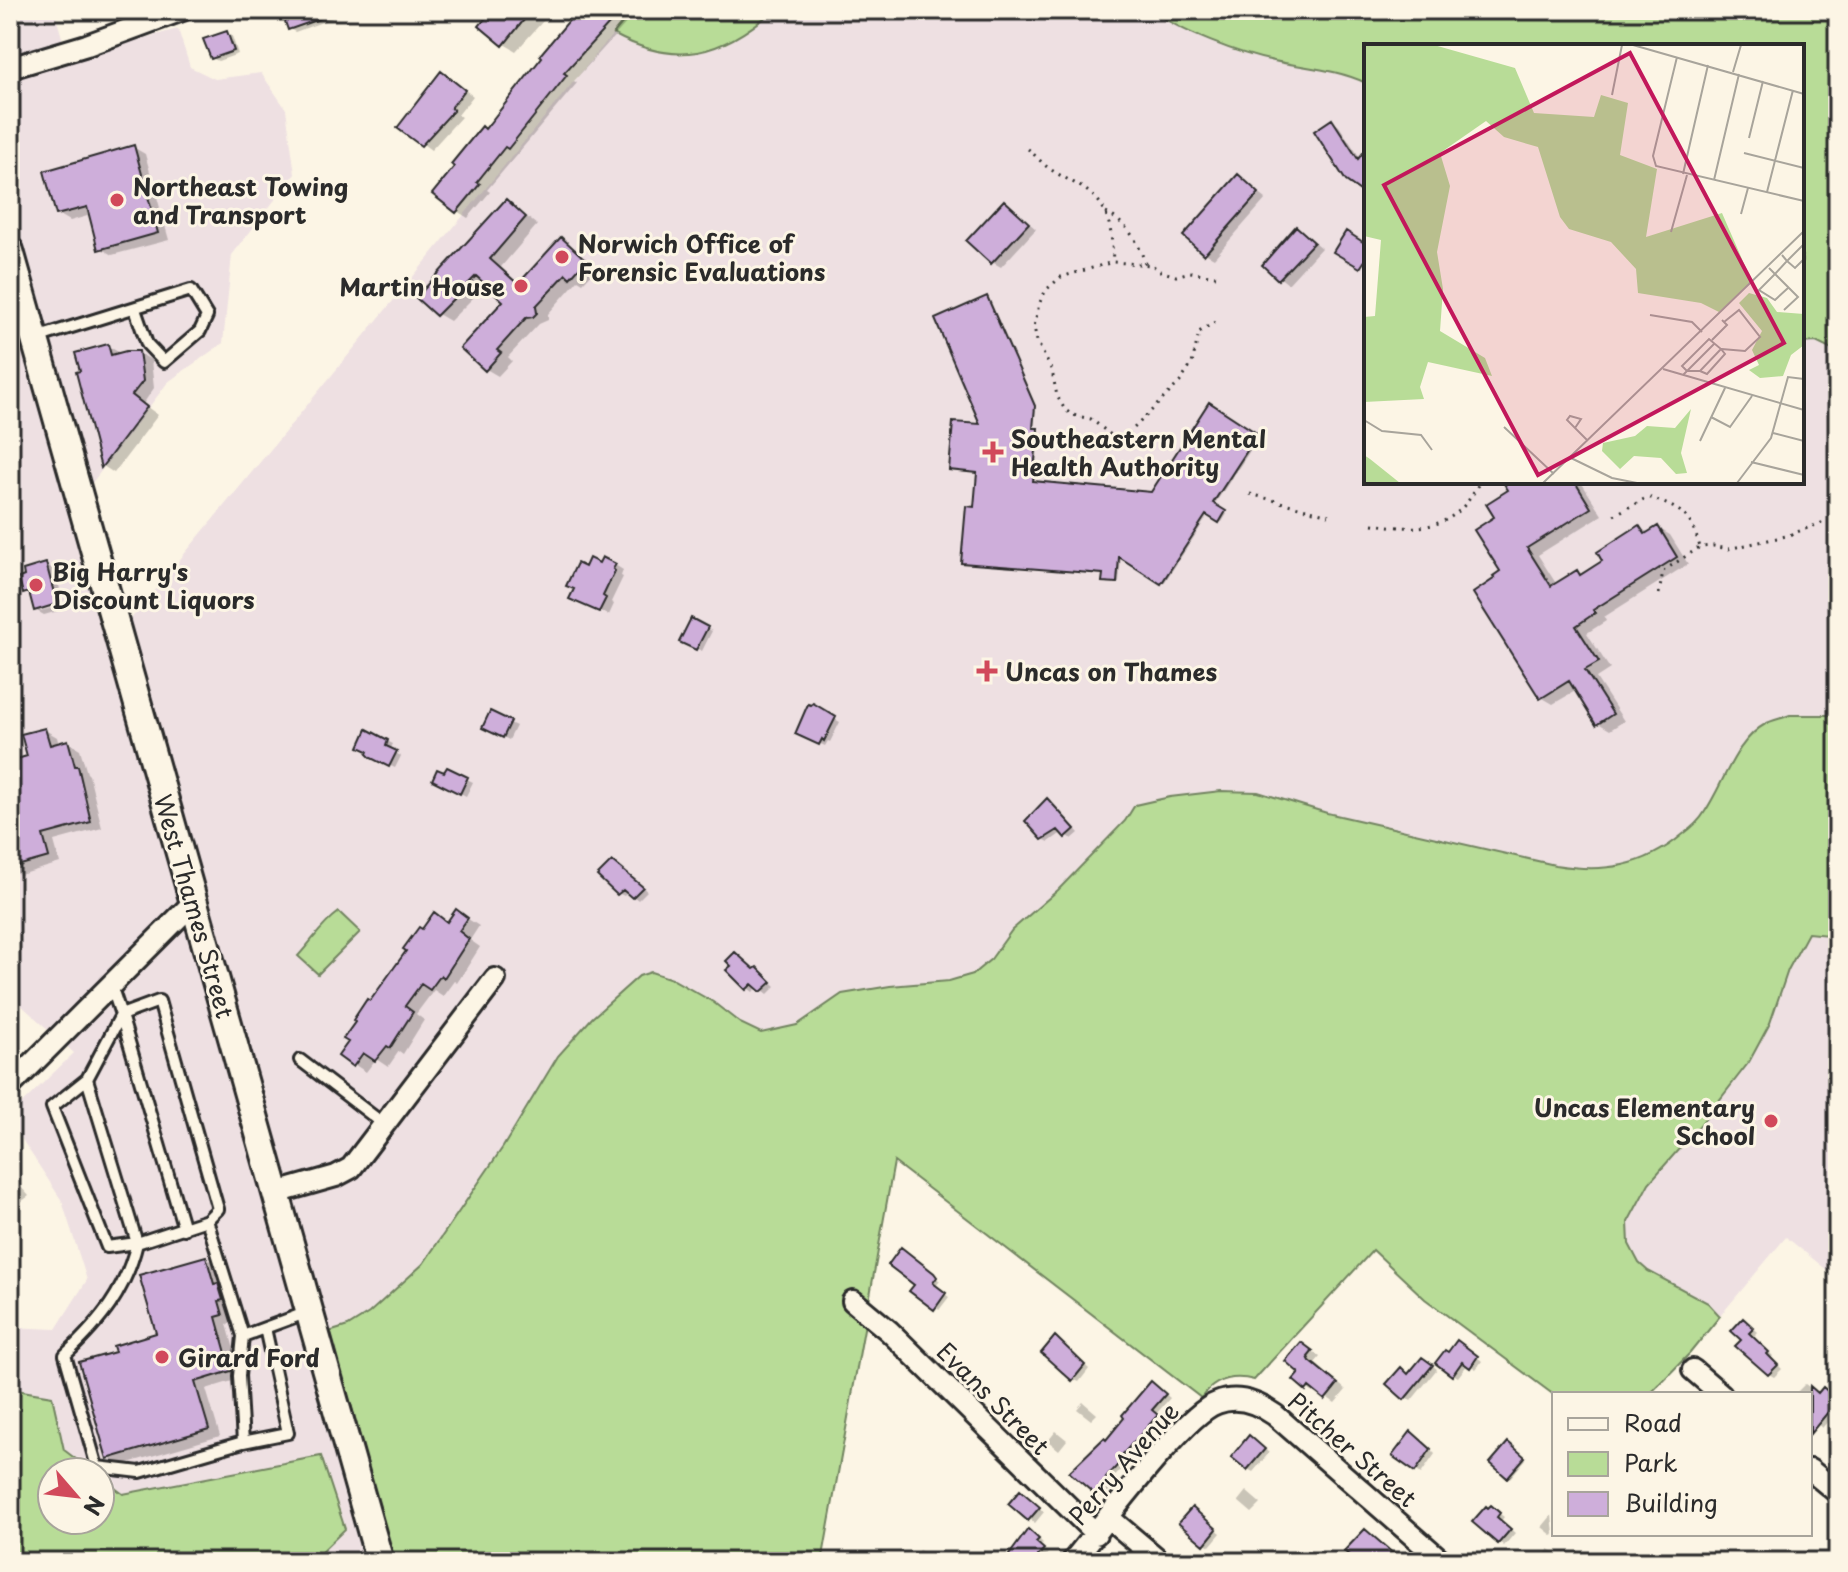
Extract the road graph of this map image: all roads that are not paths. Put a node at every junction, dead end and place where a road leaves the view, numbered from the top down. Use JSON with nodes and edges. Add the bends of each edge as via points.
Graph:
{"nodes":[{"id":1,"x":182,"y":10,"type":"edge"},
{"id":2,"x":10,"y":68,"type":"edge"},
{"id":3,"x":10,"y":251,"type":"edge"},
{"id":4,"x":135,"y":309,"type":"junction"},
{"id":5,"x":35,"y":339,"type":"junction"},
{"id":6,"x":194,"y":902,"type":"junction"},
{"id":7,"x":495,"y":979,"type":"dead end"},
{"id":8,"x":111,"y":985,"type":"junction"},
{"id":9,"x":121,"y":1015,"type":"junction"},
{"id":10,"x":300,"y":1060,"type":"dead end"},
{"id":11,"x":87,"y":1079,"type":"junction"},
{"id":12,"x":10,"y":1086,"type":"edge"},
{"id":13,"x":385,"y":1125,"type":"junction"},
{"id":14,"x":276,"y":1193,"type":"junction"},
{"id":15,"x":207,"y":1220,"type":"junction"},
{"id":16,"x":184,"y":1229,"type":"junction"},
{"id":17,"x":137,"y":1243,"type":"junction"},
{"id":18,"x":853,"y":1301,"type":"dead end"},
{"id":19,"x":310,"y":1311,"type":"junction"},
{"id":20,"x":265,"y":1328,"type":"junction"},
{"id":21,"x":243,"y":1336,"type":"junction"},
{"id":22,"x":1693,"y":1370,"type":"dead end"},
{"id":23,"x":1719,"y":1392,"type":"edge"},
{"id":24,"x":1218,"y":1402,"type":"joint"},
{"id":25,"x":243,"y":1442,"type":"junction"},
{"id":26,"x":1812,"y":1472,"type":"edge"},
{"id":27,"x":1838,"y":1493,"type":"edge"},
{"id":28,"x":1103,"y":1526,"type":"junction"},
{"id":29,"x":380,"y":1562,"type":"edge"},
{"id":30,"x":1072,"y":1562,"type":"edge"},
{"id":31,"x":1161,"y":1562,"type":"edge"},
{"id":32,"x":1443,"y":1562,"type":"edge"}],
"edges":[{"from":1,"to":2,"type":"street"},
{"from":3,"to":5,"type":"main road","name":"West Thames Street"},
{"from":4,"to":4,"type":"lane","via":[[147,344],[164,362],[200,331],[207,316],[191,290]]},
{"from":4,"to":5,"type":"lane"},
{"from":5,"to":6,"type":"main road","name":"West Thames Street"},
{"from":6,"to":8,"type":"street"},
{"from":6,"to":14,"type":"main road","name":"West Thames Street"},
{"from":7,"to":13,"type":"street"},
{"from":8,"to":9,"type":"lane"},
{"from":8,"to":12,"type":"street"},
{"from":9,"to":11,"type":"lane"},
{"from":9,"to":15,"type":"lane","via":[[159,1001],[218,1209]]},
{"from":9,"to":16,"type":"lane"},
{"from":10,"to":13,"type":"lane"},
{"from":11,"to":17,"type":"lane"},
{"from":11,"to":17,"type":"lane","via":[[52,1107],[107,1247]]},
{"from":13,"to":14,"type":"street","via":[[344,1173]]},
{"from":14,"to":19,"type":"main road","name":"West Thames Street"},
{"from":15,"to":16,"type":"lane"},
{"from":15,"to":21,"type":"lane"},
{"from":16,"to":17,"type":"lane"},
{"from":17,"to":25,"type":"lane","via":[[130,1271],[110,1308],[65,1355],[97,1467],[140,1472]]},
{"from":18,"to":28,"type":"street","name":"Evans Street"},
{"from":19,"to":20,"type":"lane"},
{"from":19,"to":29,"type":"main road","name":"West Thames Street"},
{"from":20,"to":21,"type":"lane"},
{"from":20,"to":25,"type":"lane","via":[[288,1433]]},
{"from":21,"to":25,"type":"lane"},
{"from":22,"to":23,"type":"street"},
{"from":24,"to":28,"type":"street","name":"Perry Avenue","via":[[1186,1426]]},
{"from":24,"to":32,"type":"street","name":"Pitcher Street","via":[[1249,1401],[1268,1410]]},
{"from":26,"to":27,"type":"street"},
{"from":28,"to":30,"type":"street","name":"Perry Avenue"},
{"from":28,"to":31,"type":"street","name":"Evans Street"}]}
